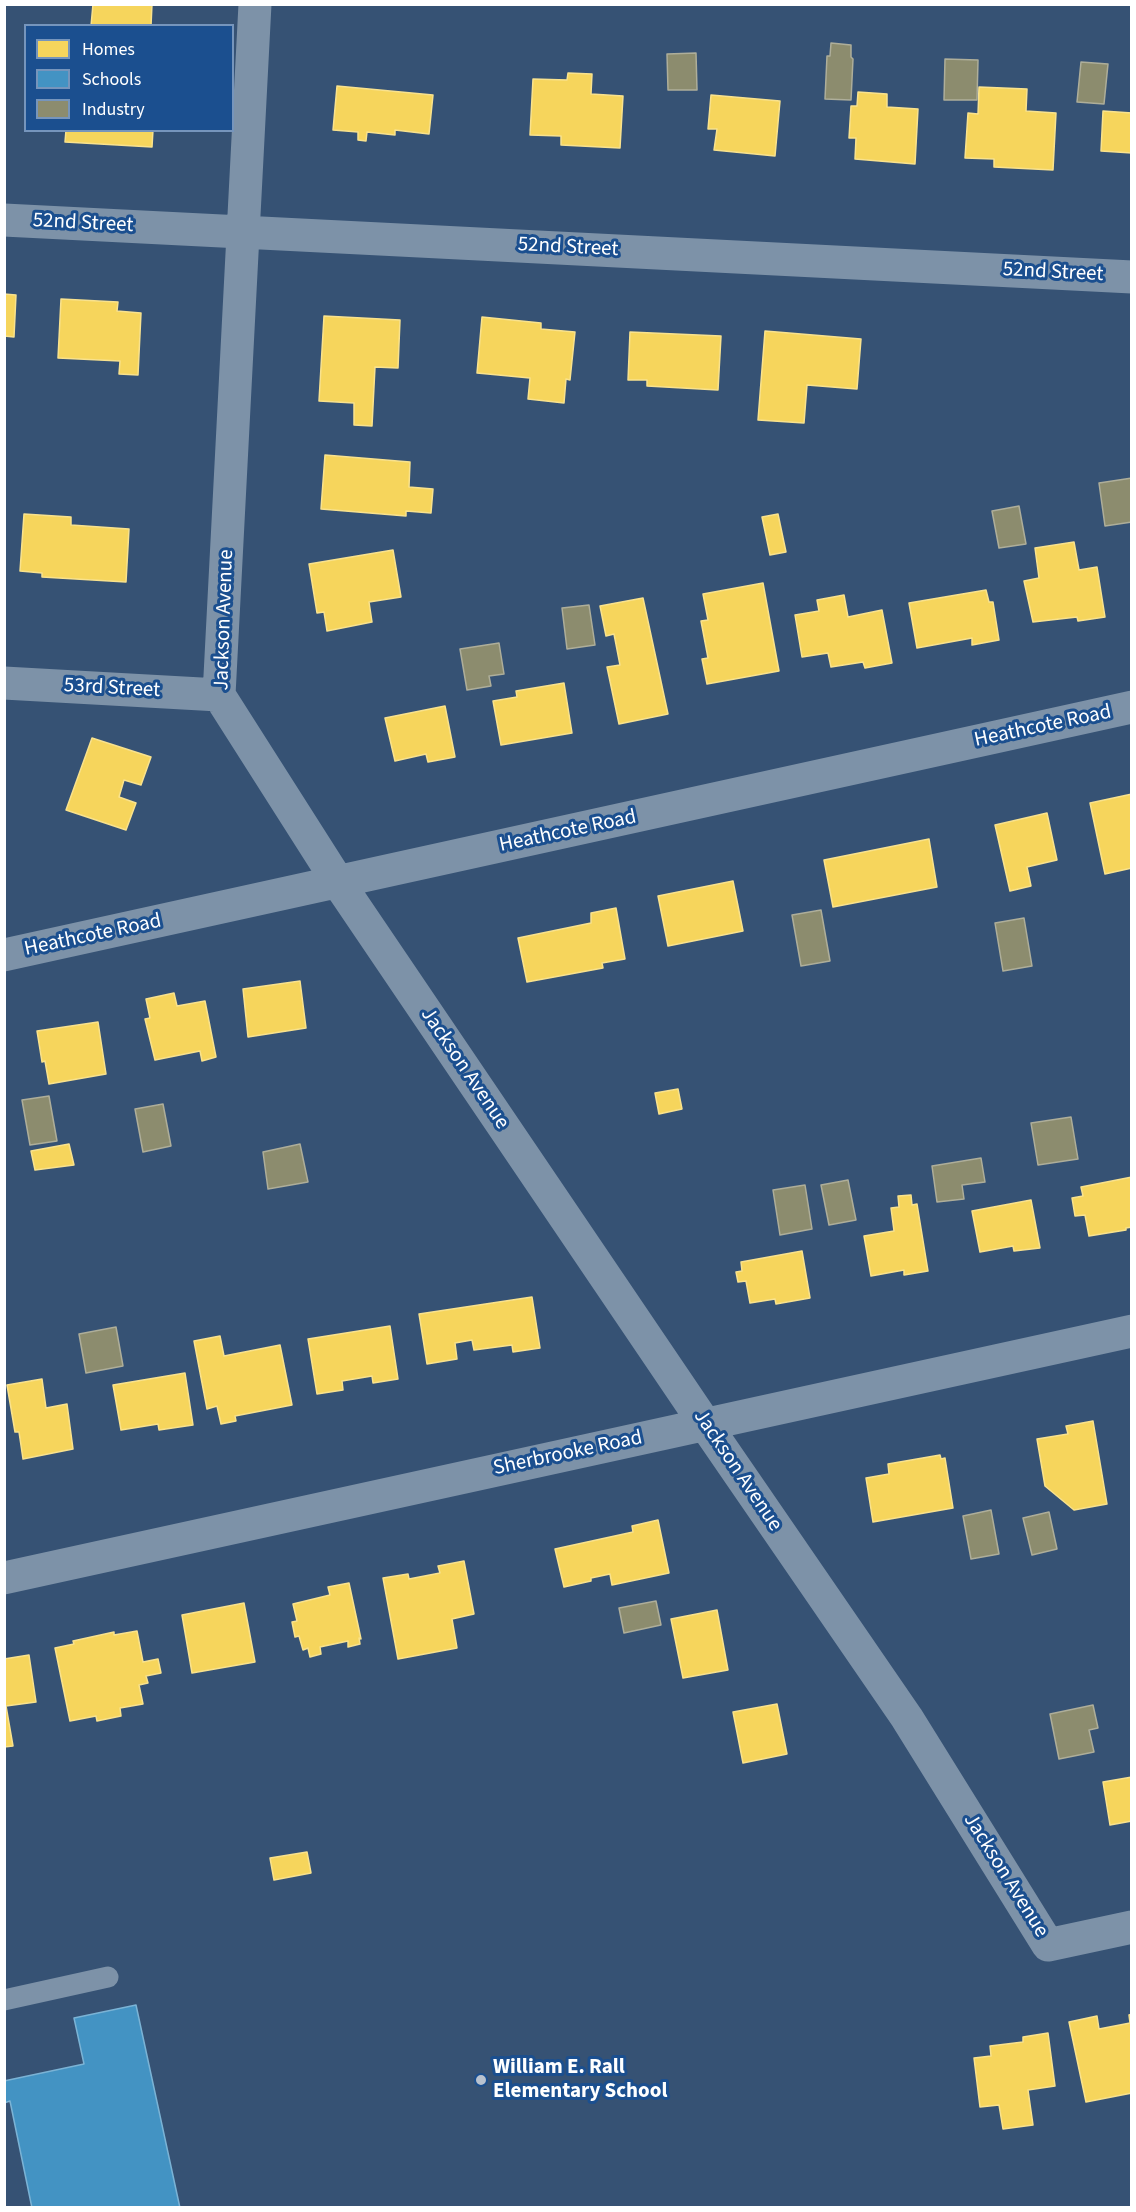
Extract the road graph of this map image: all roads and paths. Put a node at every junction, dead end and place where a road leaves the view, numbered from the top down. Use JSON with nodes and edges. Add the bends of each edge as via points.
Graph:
{"nodes":[{"id":1,"x":255,"y":4,"type":"edge"},
{"id":2,"x":4,"y":220,"type":"edge"},
{"id":3,"x":243,"y":232,"type":"junction"},
{"id":4,"x":1131,"y":277,"type":"edge"},
{"id":5,"x":4,"y":683,"type":"edge"},
{"id":6,"x":219,"y":695,"type":"junction"},
{"id":7,"x":1131,"y":707,"type":"edge"},
{"id":8,"x":338,"y":882,"type":"junction"},
{"id":9,"x":4,"y":955,"type":"edge"},
{"id":10,"x":1131,"y":1331,"type":"edge"},
{"id":11,"x":705,"y":1424,"type":"junction"},
{"id":12,"x":4,"y":1578,"type":"edge"},
{"id":13,"x":1131,"y":1927,"type":"edge"},
{"id":14,"x":108,"y":1977,"type":"dead end"},
{"id":15,"x":4,"y":2000,"type":"edge"}],
"edges":[{"from":1,"to":3,"type":"street","name":"Jackson Avenue"},
{"from":2,"to":3,"type":"street","name":"52nd Street"},
{"from":3,"to":4,"type":"street","name":"52nd Street"},
{"from":3,"to":6,"type":"street","name":"Jackson Avenue"},
{"from":5,"to":6,"type":"street","name":"53rd Street"},
{"from":6,"to":8,"type":"street","name":"Jackson Avenue"},
{"from":7,"to":8,"type":"street","name":"Heathcote Road"},
{"from":8,"to":9,"type":"street","name":"Heathcote Road"},
{"from":8,"to":11,"type":"street","name":"Jackson Avenue"},
{"from":10,"to":11,"type":"street","name":"Sherbrooke Road"},
{"from":11,"to":12,"type":"street","name":"Sherbrooke Road"},
{"from":11,"to":13,"type":"street","name":"Jackson Avenue","via":[[907,1718],[1048,1945]]},
{"from":14,"to":15,"type":"lane"}]}
